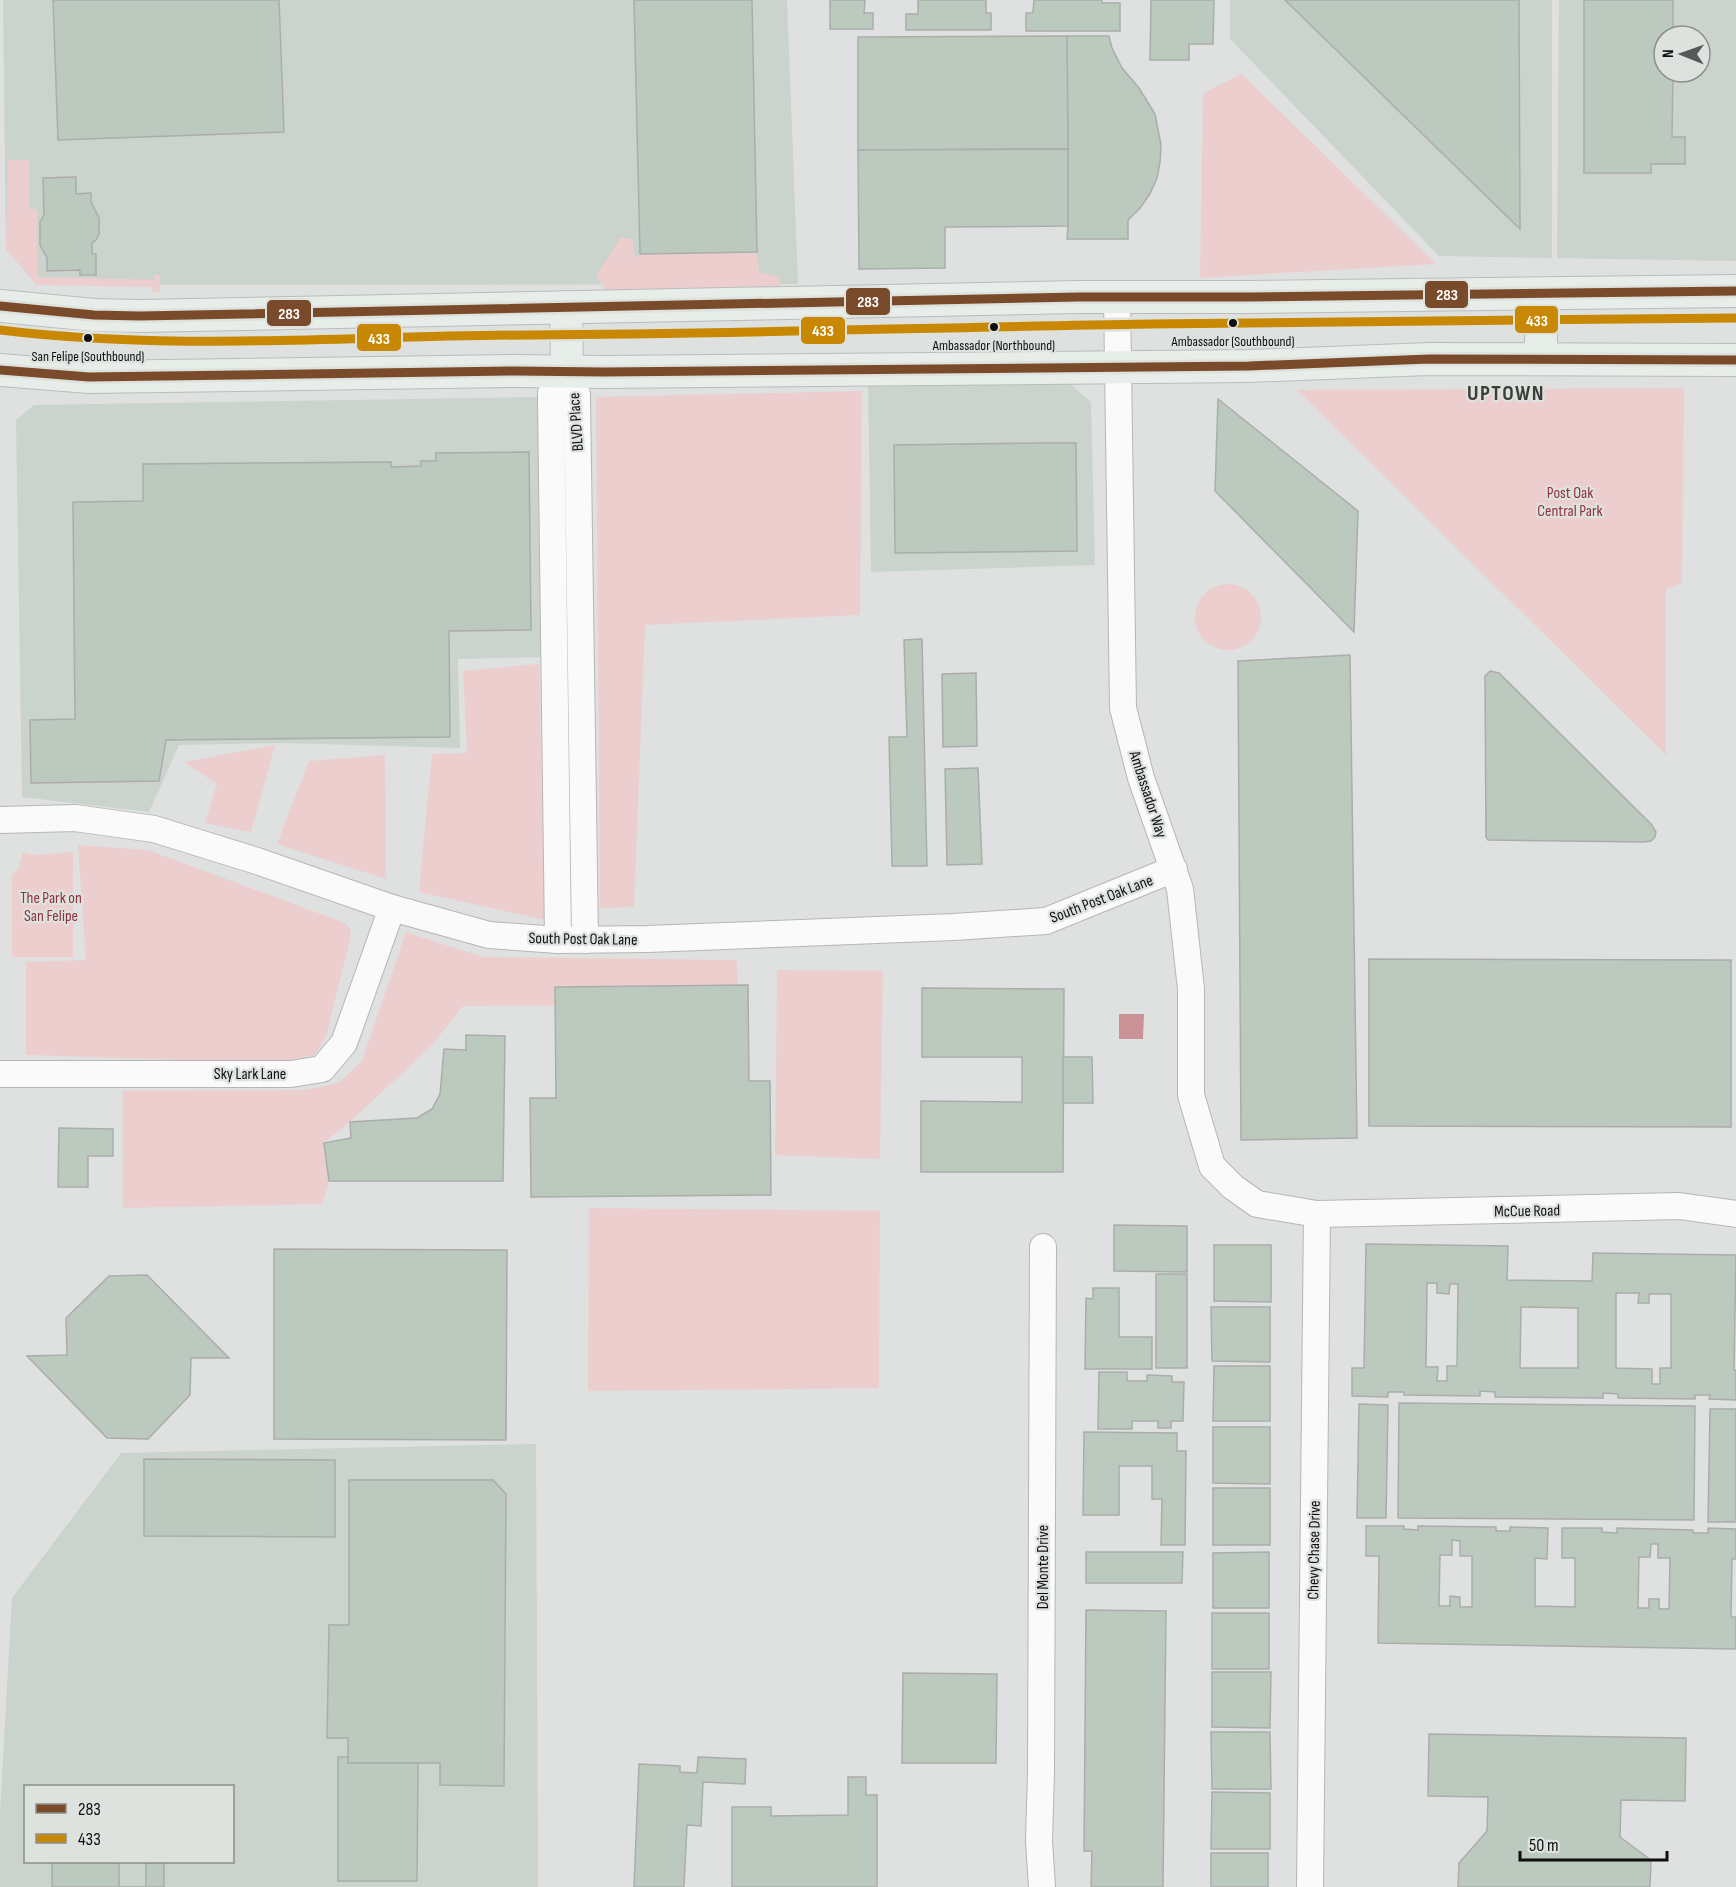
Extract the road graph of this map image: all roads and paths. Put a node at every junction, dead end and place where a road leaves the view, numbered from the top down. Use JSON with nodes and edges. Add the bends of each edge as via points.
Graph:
{"nodes":[{"id":1,"x":1736,"y":291,"type":"edge"},
{"id":2,"x":1541,"y":294,"type":"junction"},
{"id":3,"x":1117,"y":297,"type":"junction"},
{"id":4,"x":0,"y":306,"type":"edge"},
{"id":5,"x":566,"y":307,"type":"junction"},
{"id":6,"x":1541,"y":359,"type":"junction"},
{"id":7,"x":1736,"y":360,"type":"edge"},
{"id":8,"x":1118,"y":367,"type":"junction"},
{"id":9,"x":0,"y":370,"type":"edge"},
{"id":10,"x":567,"y":371,"type":"junction"},
{"id":11,"x":0,"y":820,"type":"edge"},
{"id":12,"x":1174,"y":869,"type":"junction"},
{"id":13,"x":392,"y":908,"type":"junction"},
{"id":14,"x":558,"y":940,"type":"junction"},
{"id":15,"x":585,"y":940,"type":"junction"},
{"id":16,"x":0,"y":1074,"type":"edge"},
{"id":17,"x":1317,"y":1214,"type":"junction"},
{"id":18,"x":1736,"y":1214,"type":"edge"},
{"id":19,"x":1043,"y":1247,"type":"dead end"},
{"id":20,"x":1042,"y":1887,"type":"edge"},
{"id":21,"x":1310,"y":1887,"type":"edge"}],
"edges":[{"from":1,"to":2,"type":"main road"},
{"from":2,"to":3,"type":"main road"},
{"from":2,"to":6,"type":"main road"},
{"from":3,"to":5,"type":"main road"},
{"from":3,"to":8,"type":"street","name":"Ambassador Way"},
{"from":4,"to":5,"type":"main road","via":[[140,316]]},
{"from":5,"to":10,"type":"main road"},
{"from":6,"to":7,"type":"main road"},
{"from":6,"to":8,"type":"main road"},
{"from":8,"to":10,"type":"main road"},
{"from":8,"to":12,"type":"street","name":"Ambassador Way","via":[[1123,708],[1141,778]]},
{"from":9,"to":10,"type":"main road","via":[[89,377]]},
{"from":10,"to":14,"type":"street","name":"BLVD Place","via":[[551,393]]},
{"from":10,"to":15,"type":"street","name":"BLVD Place","via":[[577,394]]},
{"from":11,"to":13,"type":"street","name":"South Post Oak Lane","via":[[75,818],[154,829]]},
{"from":12,"to":15,"type":"street","name":"South Post Oak Lane","via":[[1046,921]]},
{"from":12,"to":17,"type":"street","name":"Ambassador Way","via":[[1180,889],[1191,989],[1191,1095],[1212,1166],[1257,1204]]},
{"from":13,"to":14,"type":"street","name":"South Post Oak Lane","via":[[489,935]]},
{"from":13,"to":16,"type":"street","name":"Sky Lark Lane","via":[[344,1043],[322,1069],[291,1074]]},
{"from":14,"to":15,"type":"street","name":"South Post Oak Lane"},
{"from":17,"to":18,"type":"street","name":"McCue Road","via":[[1679,1206]]},
{"from":17,"to":21,"type":"street","name":"Chevy Chase Drive"},
{"from":19,"to":20,"type":"street","name":"Del Monte Drive"}]}
